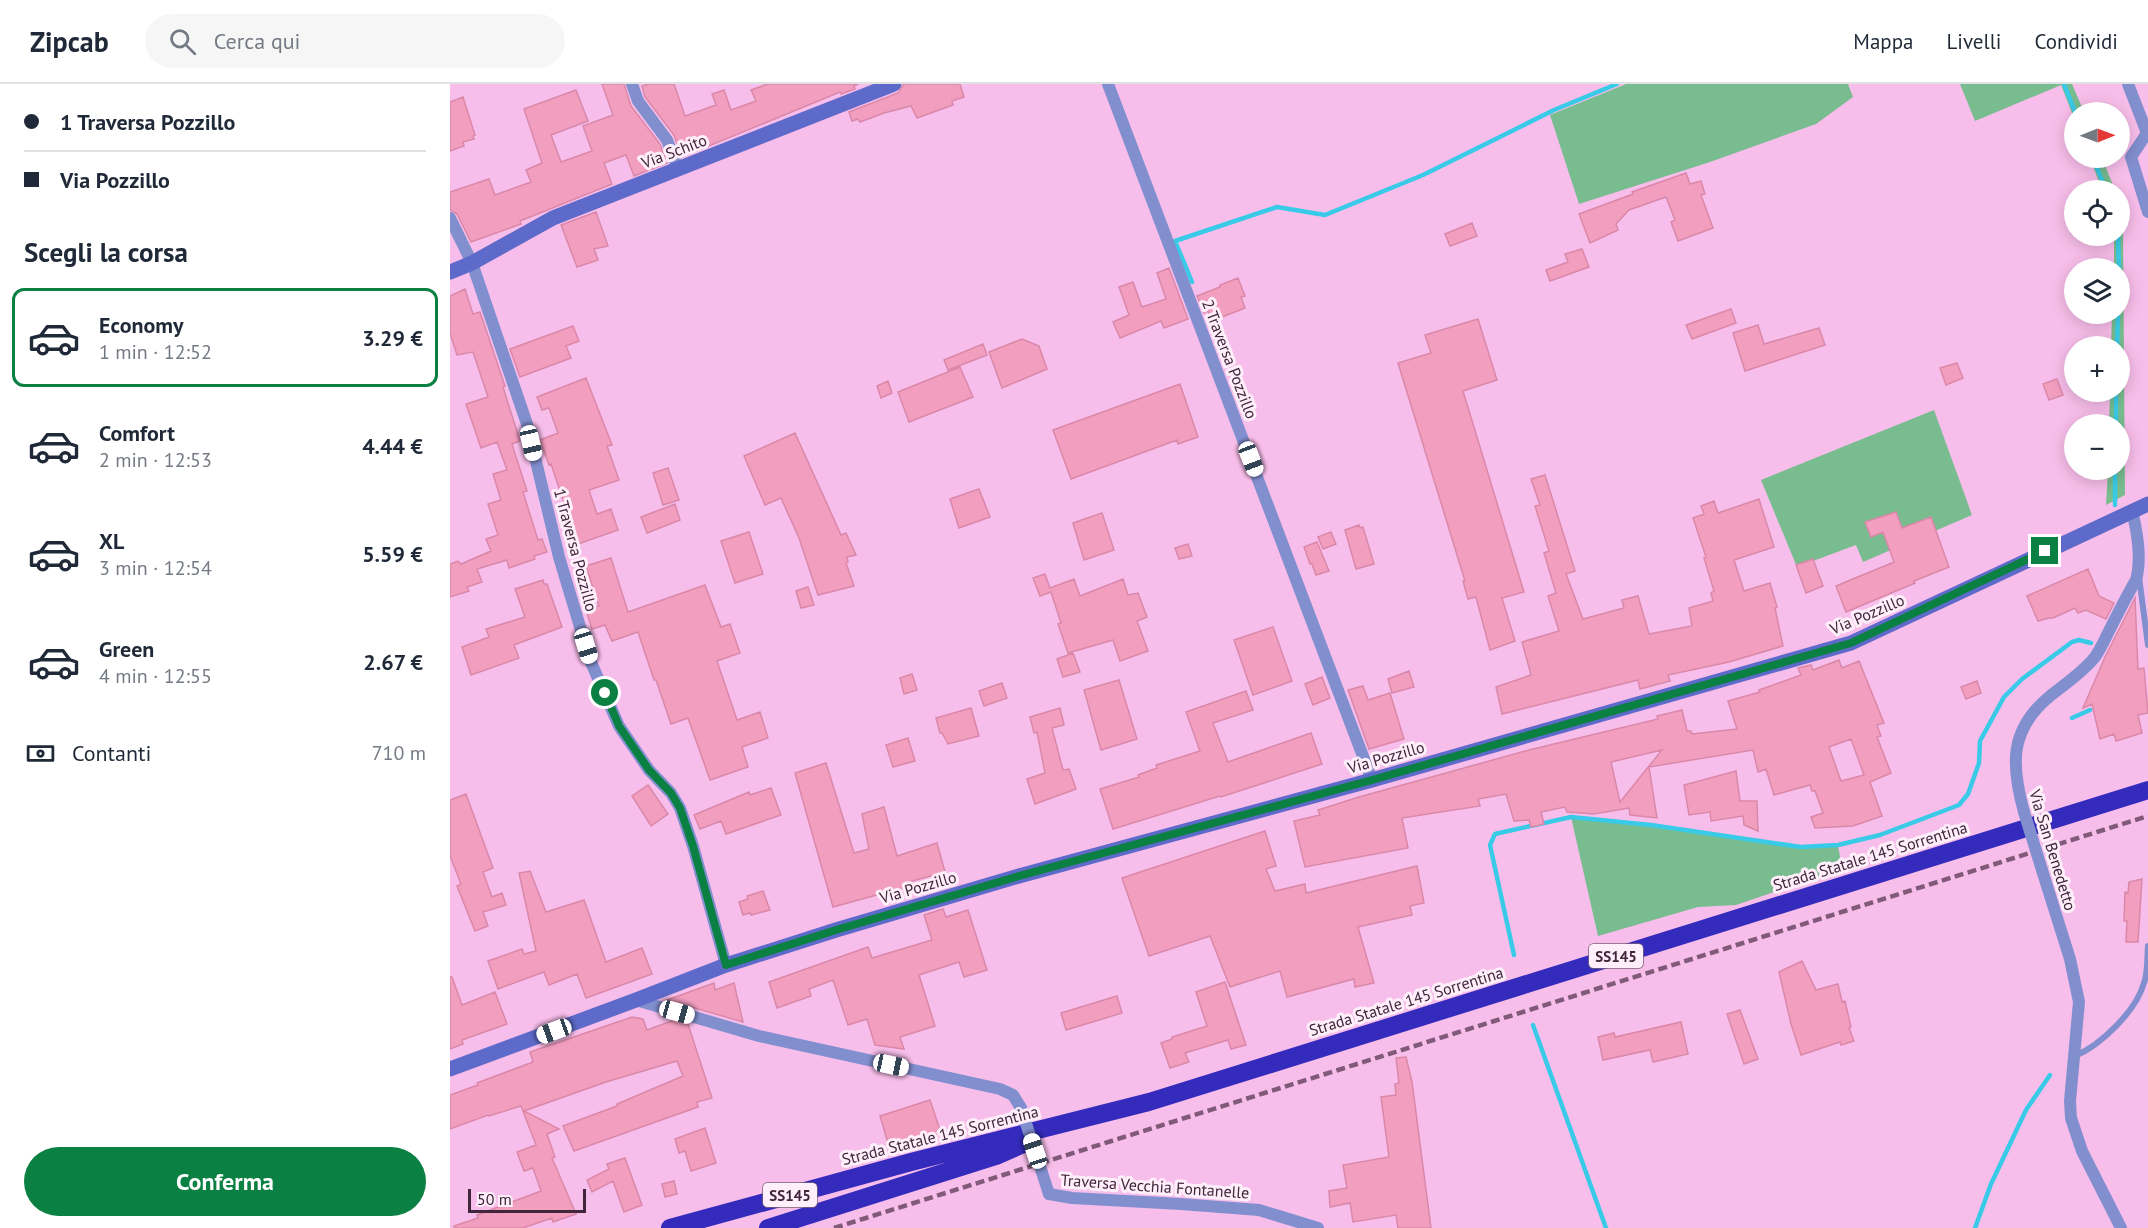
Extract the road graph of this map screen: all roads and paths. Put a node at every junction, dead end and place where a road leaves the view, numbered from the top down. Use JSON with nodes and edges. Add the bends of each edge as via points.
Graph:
{"nodes":[{"id":1,"x":632,"y":84,"type":"edge"},
{"id":2,"x":894,"y":84,"type":"edge"},
{"id":3,"x":1108,"y":84,"type":"edge"},
{"id":4,"x":2128,"y":84,"type":"edge"},
{"id":5,"x":678,"y":169,"type":"junction"},
{"id":6,"x":2148,"y":212,"type":"edge"},
{"id":7,"x":450,"y":218,"type":"edge"},
{"id":8,"x":472,"y":263,"type":"junction"},
{"id":9,"x":450,"y":272,"type":"edge"},
{"id":10,"x":2148,"y":504,"type":"edge"},
{"id":11,"x":2132,"y":510,"type":"junction"},
{"id":12,"x":2139,"y":570,"type":"junction"},
{"id":13,"x":2148,"y":645,"type":"edge"},
{"id":14,"x":1372,"y":780,"type":"junction"},
{"id":15,"x":2148,"y":790,"type":"edge"},
{"id":16,"x":2148,"y":946,"type":"edge"},
{"id":17,"x":726,"y":965,"type":"junction"},
{"id":18,"x":636,"y":1000,"type":"junction"},
{"id":19,"x":2075,"y":1056,"type":"junction"},
{"id":20,"x":450,"y":1069,"type":"edge"},
{"id":21,"x":1084,"y":1119,"type":"junction"},
{"id":22,"x":670,"y":1228,"type":"edge"},
{"id":23,"x":768,"y":1228,"type":"edge"},
{"id":24,"x":1318,"y":1228,"type":"edge"},
{"id":25,"x":2121,"y":1228,"type":"edge"}],
"edges":[{"from":1,"to":5,"type":"street","via":[[638,101],[667,140]]},
{"from":2,"to":5,"type":"main road","name":"Via Schito"},
{"from":3,"to":14,"type":"street","name":"2 Traversa Pozzillo"},
{"from":4,"to":6,"type":"street","via":[[2147,133],[2132,152],[2131,160]]},
{"from":5,"to":8,"type":"main road","name":"Via Schito","via":[[553,218]]},
{"from":7,"to":8,"type":"street"},
{"from":8,"to":9,"type":"main road","name":"Via Schito"},
{"from":8,"to":17,"type":"street","name":"1 Traversa Pozzillo","via":[[527,424],[559,557],[590,660],[619,726],[680,808]]},
{"from":10,"to":11,"type":"main road","name":"Via Pozzillo"},
{"from":11,"to":12,"type":"street","name":"Via San Benedetto"},
{"from":11,"to":14,"type":"main road","name":"Via Pozzillo","via":[[1851,643]]},
{"from":12,"to":13,"type":"lane"},
{"from":12,"to":19,"type":"street","name":"Via San Benedetto","bridge":true,"via":[[2095,656],[2034,710],[2018,739],[2014,756],[2024,812],[2076,980],[2079,1002]]},
{"from":14,"to":17,"type":"main road","name":"Via Pozzillo","via":[[1019,876]]},
{"from":15,"to":21,"type":"highway","name":"Strada Statale 145 Sorrentina","number":"SS145","via":[[1160,1099]]},
{"from":16,"to":19,"type":"lane","via":[[2144,983],[2136,1000],[2100,1041]]},
{"from":17,"to":18,"type":"main road","name":"Via Pozzillo"},
{"from":18,"to":20,"type":"main road","name":"Via Pozzillo"},
{"from":18,"to":24,"type":"street","name":"Traversa Vecchia Fontanelle","bridge":true,"via":[[759,1036],[1013,1095],[1021,1108],[1049,1194],[1259,1210]]},
{"from":19,"to":25,"type":"street","name":"Via San Benedetto","via":[[2070,1101],[2075,1134]]},
{"from":21,"to":22,"type":"highway","name":"Strada Statale 145 Sorrentina","number":"SS145"},
{"from":21,"to":23,"type":"highway","via":[[996,1156]]}]}
